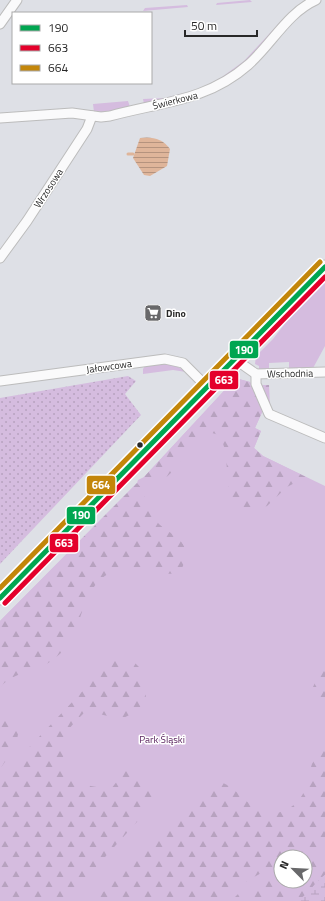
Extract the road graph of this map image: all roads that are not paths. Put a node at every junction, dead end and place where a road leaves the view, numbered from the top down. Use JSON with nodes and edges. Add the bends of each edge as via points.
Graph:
{"nodes":[{"id":1,"x":17,"y":0,"type":"edge"},
{"id":2,"x":316,"y":0,"type":"edge"},
{"id":3,"x":0,"y":24,"type":"edge"},
{"id":4,"x":92,"y":116,"type":"junction"},
{"id":5,"x":0,"y":118,"type":"edge"},
{"id":6,"x":0,"y":258,"type":"edge"},
{"id":7,"x":325,"y":267,"type":"edge"},
{"id":8,"x":236,"y":360,"type":"junction"},
{"id":9,"x":325,"y":372,"type":"edge"},
{"id":10,"x":256,"y":374,"type":"junction"},
{"id":11,"x":0,"y":381,"type":"edge"},
{"id":12,"x":208,"y":388,"type":"junction"},
{"id":13,"x":325,"y":438,"type":"edge"},
{"id":14,"x":0,"y":598,"type":"edge"}],
"edges":[{"from":1,"to":3,"type":"street"},
{"from":2,"to":4,"type":"street","name":"Świerkowa","via":[[299,10],[248,65],[221,84],[197,96],[178,101],[110,116]]},
{"from":4,"to":5,"type":"street","name":"Świerkowa","via":[[72,113]]},
{"from":4,"to":6,"type":"street","name":"Wrzosowa","via":[[87,129]]},
{"from":7,"to":8,"type":"street"},
{"from":8,"to":10,"type":"street","name":"Wschodnia"},
{"from":8,"to":12,"type":"street"},
{"from":9,"to":10,"type":"street","name":"Wschodnia"},
{"from":10,"to":13,"type":"street","via":[[256,384],[269,414]]},
{"from":11,"to":12,"type":"street","name":"Jałowcowa","via":[[166,359],[183,363]]},
{"from":12,"to":14,"type":"street"}]}
